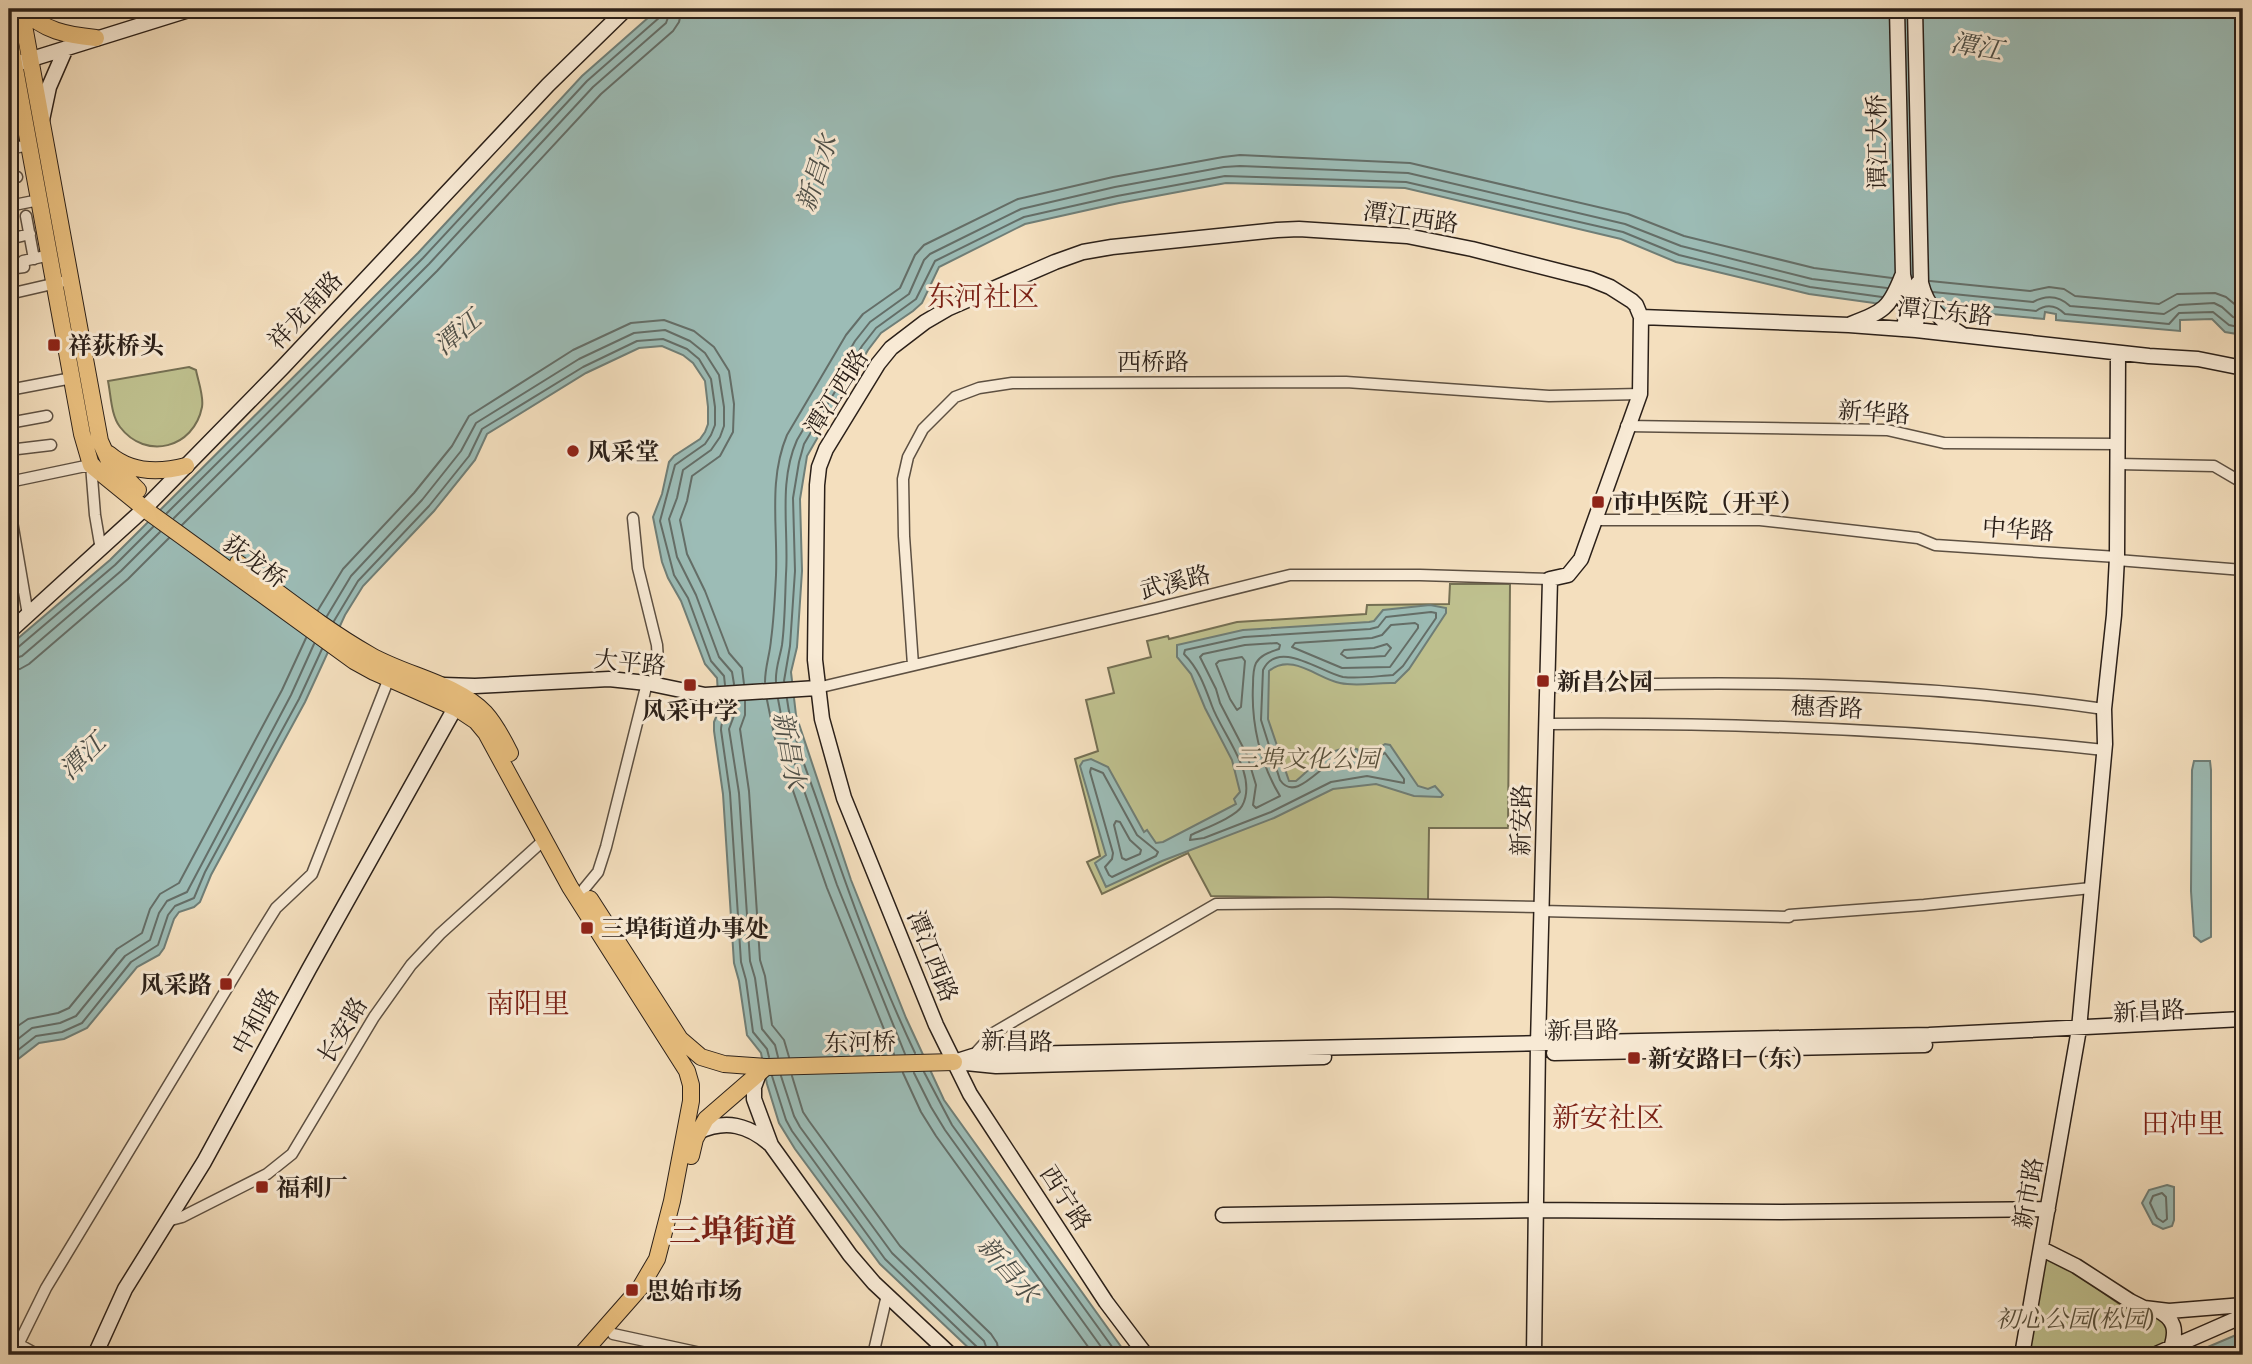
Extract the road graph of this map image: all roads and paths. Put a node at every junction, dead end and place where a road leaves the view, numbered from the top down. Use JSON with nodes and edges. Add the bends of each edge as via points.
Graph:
{"nodes":[{"id":1,"x":22,"y":9,"type":"edge"},
{"id":2,"x":191,"y":9,"type":"edge"},
{"id":3,"x":626,"y":9,"type":"edge"},
{"id":4,"x":1897,"y":9,"type":"edge"},
{"id":5,"x":1915,"y":9,"type":"edge"},
{"id":6,"x":9,"y":36,"type":"edge"},
{"id":7,"x":96,"y":38,"type":"junction"},
{"id":8,"x":66,"y":48,"type":"junction"},
{"id":9,"x":17,"y":64,"type":"edge"},
{"id":10,"x":9,"y":99,"type":"edge"},
{"id":11,"x":24,"y":117,"type":"junction"},
{"id":12,"x":41,"y":124,"type":"junction"},
{"id":13,"x":29,"y":145,"type":"junction"},
{"id":14,"x":9,"y":149,"type":"edge"},
{"id":15,"x":39,"y":200,"type":"junction"},
{"id":16,"x":9,"y":206,"type":"edge"},
{"id":17,"x":26,"y":216,"type":"dead end"},
{"id":18,"x":30,"y":234,"type":"junction"},
{"id":19,"x":9,"y":239,"type":"edge"},
{"id":20,"x":42,"y":257,"type":"junction"},
{"id":21,"x":9,"y":269,"type":"edge"},
{"id":22,"x":1903,"y":275,"type":"junction"},
{"id":23,"x":1920,"y":275,"type":"junction"},
{"id":24,"x":62,"y":282,"type":"junction"},
{"id":25,"x":9,"y":294,"type":"edge"},
{"id":26,"x":1627,"y":298,"type":"junction"},
{"id":27,"x":1641,"y":317,"type":"junction"},
{"id":28,"x":1673,"y":318,"type":"junction"},
{"id":29,"x":1849,"y":325,"type":"junction"},
{"id":30,"x":1911,"y":330,"type":"junction"},
{"id":31,"x":1968,"y":336,"type":"junction"},
{"id":32,"x":2118,"y":353,"type":"junction"},
{"id":33,"x":2243,"y":368,"type":"edge"},
{"id":34,"x":72,"y":378,"type":"junction"},
{"id":35,"x":9,"y":390,"type":"edge"},
{"id":36,"x":1640,"y":394,"type":"junction"},
{"id":37,"x":47,"y":416,"type":"dead end"},
{"id":38,"x":9,"y":423,"type":"edge"},
{"id":39,"x":1626,"y":426,"type":"junction"},
{"id":40,"x":51,"y":444,"type":"dead end"},
{"id":41,"x":2119,"y":444,"type":"junction"},
{"id":42,"x":9,"y":450,"type":"edge"},
{"id":43,"x":105,"y":454,"type":"junction"},
{"id":44,"x":2118,"y":464,"type":"junction"},
{"id":45,"x":91,"y":465,"type":"junction"},
{"id":46,"x":186,"y":466,"type":"junction"},
{"id":47,"x":9,"y":482,"type":"edge"},
{"id":48,"x":2243,"y":483,"type":"edge"},
{"id":49,"x":9,"y":504,"type":"edge"},
{"id":50,"x":150,"y":507,"type":"junction"},
{"id":51,"x":633,"y":519,"type":"dead end"},
{"id":52,"x":1595,"y":520,"type":"junction"},
{"id":53,"x":10,"y":524,"type":"edge"},
{"id":54,"x":101,"y":550,"type":"junction"},
{"id":55,"x":13,"y":556,"type":"edge"},
{"id":56,"x":2117,"y":559,"type":"junction"},
{"id":57,"x":2243,"y":570,"type":"edge"},
{"id":58,"x":1550,"y":579,"type":"junction"},
{"id":59,"x":23,"y":587,"type":"junction"},
{"id":60,"x":9,"y":589,"type":"edge"},
{"id":61,"x":28,"y":615,"type":"junction"},
{"id":62,"x":9,"y":632,"type":"edge"},
{"id":63,"x":913,"y":665,"type":"junction"},
{"id":64,"x":391,"y":673,"type":"junction"},
{"id":65,"x":650,"y":684,"type":"junction"},
{"id":66,"x":437,"y":685,"type":"junction"},
{"id":67,"x":1548,"y":687,"type":"junction"},
{"id":68,"x":817,"y":688,"type":"junction"},
{"id":69,"x":455,"y":708,"type":"junction"},
{"id":70,"x":2104,"y":709,"type":"junction"},
{"id":71,"x":1546,"y":724,"type":"junction"},
{"id":72,"x":2105,"y":750,"type":"junction"},
{"id":73,"x":545,"y":839,"type":"junction"},
{"id":74,"x":2091,"y":888,"type":"junction"},
{"id":75,"x":584,"y":889,"type":"junction"},
{"id":76,"x":1542,"y":909,"type":"junction"},
{"id":77,"x":2243,"y":1019,"type":"edge"},
{"id":78,"x":2243,"y":1028,"type":"edge"},
{"id":79,"x":2078,"y":1033,"type":"junction"},
{"id":80,"x":1538,"y":1049,"type":"junction"},
{"id":81,"x":973,"y":1056,"type":"junction"},
{"id":82,"x":954,"y":1062,"type":"junction"},
{"id":83,"x":763,"y":1068,"type":"junction"},
{"id":84,"x":691,"y":1085,"type":"junction"},
{"id":85,"x":729,"y":1097,"type":"junction"},
{"id":86,"x":698,"y":1132,"type":"junction"},
{"id":87,"x":771,"y":1144,"type":"junction"},
{"id":88,"x":2049,"y":1209,"type":"junction"},
{"id":89,"x":1536,"y":1210,"type":"junction"},
{"id":90,"x":1223,"y":1215,"type":"dead end"},
{"id":91,"x":167,"y":1221,"type":"junction"},
{"id":92,"x":2042,"y":1250,"type":"junction"},
{"id":93,"x":887,"y":1295,"type":"junction"},
{"id":94,"x":2243,"y":1297,"type":"edge"},
{"id":95,"x":2243,"y":1305,"type":"edge"},
{"id":96,"x":2156,"y":1310,"type":"junction"},
{"id":97,"x":2174,"y":1311,"type":"junction"},
{"id":98,"x":2243,"y":1316,"type":"edge"},
{"id":99,"x":613,"y":1334,"type":"junction"},
{"id":100,"x":18,"y":1344,"type":"junction"},
{"id":101,"x":2176,"y":1346,"type":"junction"},
{"id":102,"x":13,"y":1355,"type":"edge"},
{"id":103,"x":38,"y":1355,"type":"edge"},
{"id":104,"x":94,"y":1355,"type":"edge"},
{"id":105,"x":581,"y":1355,"type":"edge"},
{"id":106,"x":594,"y":1355,"type":"edge"},
{"id":107,"x":710,"y":1355,"type":"edge"},
{"id":108,"x":873,"y":1355,"type":"edge"},
{"id":109,"x":951,"y":1355,"type":"edge"},
{"id":110,"x":1146,"y":1355,"type":"edge"},
{"id":111,"x":1534,"y":1355,"type":"edge"},
{"id":112,"x":2022,"y":1355,"type":"edge"},
{"id":113,"x":2154,"y":1355,"type":"edge"}],
"edges":[{"from":1,"to":7,"type":"main road","via":[[47,29]]},
{"from":1,"to":9,"type":"main road"},
{"from":2,"to":7,"type":"street"},
{"from":3,"to":46,"type":"street","name":"祥龙南路"},
{"from":4,"to":22,"type":"street","name":"谭江大桥"},
{"from":5,"to":23,"type":"street","name":"谭江大桥"},
{"from":6,"to":9,"type":"main road"},
{"from":7,"to":8,"type":"street"},
{"from":8,"to":9,"type":"street"},
{"from":8,"to":12,"type":"street","via":[[52,77]]},
{"from":9,"to":11,"type":"main road"},
{"from":9,"to":12,"type":"main road"},
{"from":10,"to":11,"type":"main road"},
{"from":11,"to":13,"type":"main road"},
{"from":12,"to":24,"type":"main road"},
{"from":13,"to":14,"type":"street"},
{"from":13,"to":15,"type":"main road"},
{"from":15,"to":16,"type":"street"},
{"from":15,"to":20,"type":"main road"},
{"from":17,"to":18,"type":"street"},
{"from":18,"to":19,"type":"street"},
{"from":18,"to":20,"type":"street"},
{"from":20,"to":21,"type":"street"},
{"from":20,"to":24,"type":"main road"},
{"from":22,"to":29,"type":"street","via":[[1885,308]]},
{"from":22,"to":30,"type":"street","name":"谭江大桥"},
{"from":23,"to":30,"type":"street"},
{"from":23,"to":31,"type":"street","via":[[1934,312]]},
{"from":24,"to":25,"type":"street"},
{"from":24,"to":34,"type":"main road"},
{"from":24,"to":43,"type":"main road"},
{"from":26,"to":27,"type":"street","name":"潭江西路"},
{"from":26,"to":28,"type":"street","via":[[1650,312]]},
{"from":26,"to":68,"type":"street","name":"潭江西路","via":[[1590,279],[1472,249],[1407,236],[1299,229],[1083,252],[949,308],[903,339],[878,364],[825,449],[817,485]]},
{"from":27,"to":28,"type":"street","name":"潭江东路"},
{"from":27,"to":36,"type":"street"},
{"from":28,"to":29,"type":"street","name":"潭江东路"},
{"from":29,"to":30,"type":"street","name":"潭江东路"},
{"from":30,"to":31,"type":"street","name":"潭江东路"},
{"from":31,"to":32,"type":"street","name":"潭江东路"},
{"from":32,"to":33,"type":"street","name":"潭江东路"},
{"from":32,"to":41,"type":"street","name":"新市路"},
{"from":34,"to":35,"type":"street"},
{"from":34,"to":45,"type":"main road"},
{"from":36,"to":39,"type":"street"},
{"from":36,"to":63,"type":"street","name":"西桥路","via":[[1549,396],[1346,382],[1012,383],[965,392],[947,403],[923,429],[903,475]]},
{"from":37,"to":38,"type":"street"},
{"from":39,"to":41,"type":"street","name":"新华路","via":[[1887,430],[1944,443]]},
{"from":39,"to":52,"type":"street"},
{"from":40,"to":42,"type":"street"},
{"from":41,"to":44,"type":"street","name":"新市路"},
{"from":43,"to":45,"type":"street"},
{"from":43,"to":46,"type":"main road","via":[[137,468],[158,471]]},
{"from":43,"to":50,"type":"main road"},
{"from":44,"to":48,"type":"street","via":[[2214,466]]},
{"from":44,"to":56,"type":"street","name":"新市路"},
{"from":45,"to":47,"type":"street"},
{"from":45,"to":50,"type":"main road"},
{"from":45,"to":54,"type":"street"},
{"from":46,"to":50,"type":"street","name":"祥龙南路"},
{"from":49,"to":53,"type":"street"},
{"from":50,"to":54,"type":"street","name":"祥龙南路"},
{"from":50,"to":64,"type":"main road","name":"荻龙桥","via":[[337,642],[364,667]]},
{"from":51,"to":65,"type":"street","via":[[638,568],[657,645],[658,661]]},
{"from":52,"to":56,"type":"street","name":"中华路","via":[[1760,520],[1918,538],[1935,545]]},
{"from":52,"to":58,"type":"street","via":[[1573,571]]},
{"from":53,"to":55,"type":"street"},
{"from":54,"to":61,"type":"street","name":"祥龙南路"},
{"from":55,"to":59,"type":"street"},
{"from":56,"to":57,"type":"street","name":"中华路"},
{"from":56,"to":70,"type":"street","name":"新市路"},
{"from":58,"to":63,"type":"street","name":"武溪路","via":[[1290,575]]},
{"from":58,"to":67,"type":"street","name":"新安路"},
{"from":59,"to":60,"type":"street"},
{"from":59,"to":61,"type":"street"},
{"from":61,"to":62,"type":"street","name":"祥龙南路"},
{"from":63,"to":68,"type":"street","name":"武溪路"},
{"from":64,"to":66,"type":"main road","name":"东河桥"},
{"from":64,"to":69,"type":"main road"},
{"from":64,"to":100,"type":"street","via":[[312,874],[276,908],[46,1288]]},
{"from":65,"to":66,"type":"street","name":"大平路","via":[[593,678],[475,687]]},
{"from":65,"to":68,"type":"street","name":"大平路","via":[[705,695]]},
{"from":65,"to":75,"type":"street","via":[[598,872]]},
{"from":66,"to":75,"type":"main road","name":"东河桥","via":[[475,704],[496,728]]},
{"from":67,"to":70,"type":"street","via":[[1865,686],[1978,693]]},
{"from":67,"to":71,"type":"street","name":"新安路"},
{"from":68,"to":82,"type":"street","name":"潭江西路","via":[[845,798]]},
{"from":69,"to":73,"type":"main road","via":[[486,733]]},
{"from":69,"to":91,"type":"street","name":"中和路"},
{"from":70,"to":72,"type":"street","name":"新市路"},
{"from":71,"to":72,"type":"street","name":"穗香路","via":[[1805,726]]},
{"from":71,"to":76,"type":"street","name":"新安路"},
{"from":72,"to":74,"type":"street","name":"新市路"},
{"from":73,"to":84,"type":"main road","via":[[570,887],[683,1064]]},
{"from":73,"to":91,"type":"street","name":"长安路","via":[[448,926],[404,973],[292,1154],[267,1174]]},
{"from":74,"to":76,"type":"street","via":[[1789,916]]},
{"from":74,"to":79,"type":"street","name":"新市路"},
{"from":75,"to":83,"type":"main road","name":"东河桥","via":[[685,1045],[716,1062]]},
{"from":76,"to":80,"type":"street","name":"新安路"},
{"from":76,"to":81,"type":"street","via":[[1216,904],[995,1032]]},
{"from":77,"to":79,"type":"street","name":"新昌路"},
{"from":78,"to":79,"type":"street","name":"新昌路"},
{"from":79,"to":80,"type":"street","name":"新昌路"},
{"from":79,"to":88,"type":"street","name":"新市路"},
{"from":80,"to":81,"type":"street","name":"新昌路"},
{"from":80,"to":82,"type":"street","name":"新昌路","via":[[1006,1066]]},
{"from":80,"to":89,"type":"street","name":"新安路"},
{"from":81,"to":82,"type":"street","name":"新昌路"},
{"from":82,"to":83,"type":"main road","name":"东河桥"},
{"from":82,"to":110,"type":"street","name":"西宁路","via":[[970,1094]]},
{"from":83,"to":85,"type":"main road"},
{"from":83,"to":87,"type":"street","via":[[754,1087],[754,1100]]},
{"from":84,"to":85,"type":"main road","via":[[710,1102]]},
{"from":84,"to":105,"type":"main road","via":[[679,1165],[657,1259],[640,1287]]},
{"from":85,"to":86,"type":"main road"},
{"from":86,"to":87,"type":"street","via":[[738,1126]]},
{"from":86,"to":99,"type":"main road","via":[[667,1262],[648,1294]]},
{"from":87,"to":93,"type":"street","via":[[850,1255]]},
{"from":88,"to":89,"type":"street"},
{"from":88,"to":92,"type":"street","name":"新市路"},
{"from":89,"to":90,"type":"street"},
{"from":89,"to":111,"type":"street","name":"新安路"},
{"from":91,"to":104,"type":"street","name":"中和路","via":[[125,1289]]},
{"from":92,"to":96,"type":"street","via":[[2130,1301]]},
{"from":92,"to":112,"type":"street","name":"新市路"},
{"from":93,"to":108,"type":"street"},
{"from":93,"to":109,"type":"street"},
{"from":94,"to":96,"type":"street"},
{"from":95,"to":97,"type":"street"},
{"from":96,"to":97,"type":"street"},
{"from":96,"to":101,"type":"street","via":[[2174,1325]]},
{"from":97,"to":101,"type":"street","via":[[2185,1328]]},
{"from":98,"to":101,"type":"street"},
{"from":99,"to":106,"type":"main road"},
{"from":99,"to":107,"type":"street"},
{"from":100,"to":102,"type":"street"},
{"from":100,"to":103,"type":"street"},
{"from":101,"to":113,"type":"street"}]}
